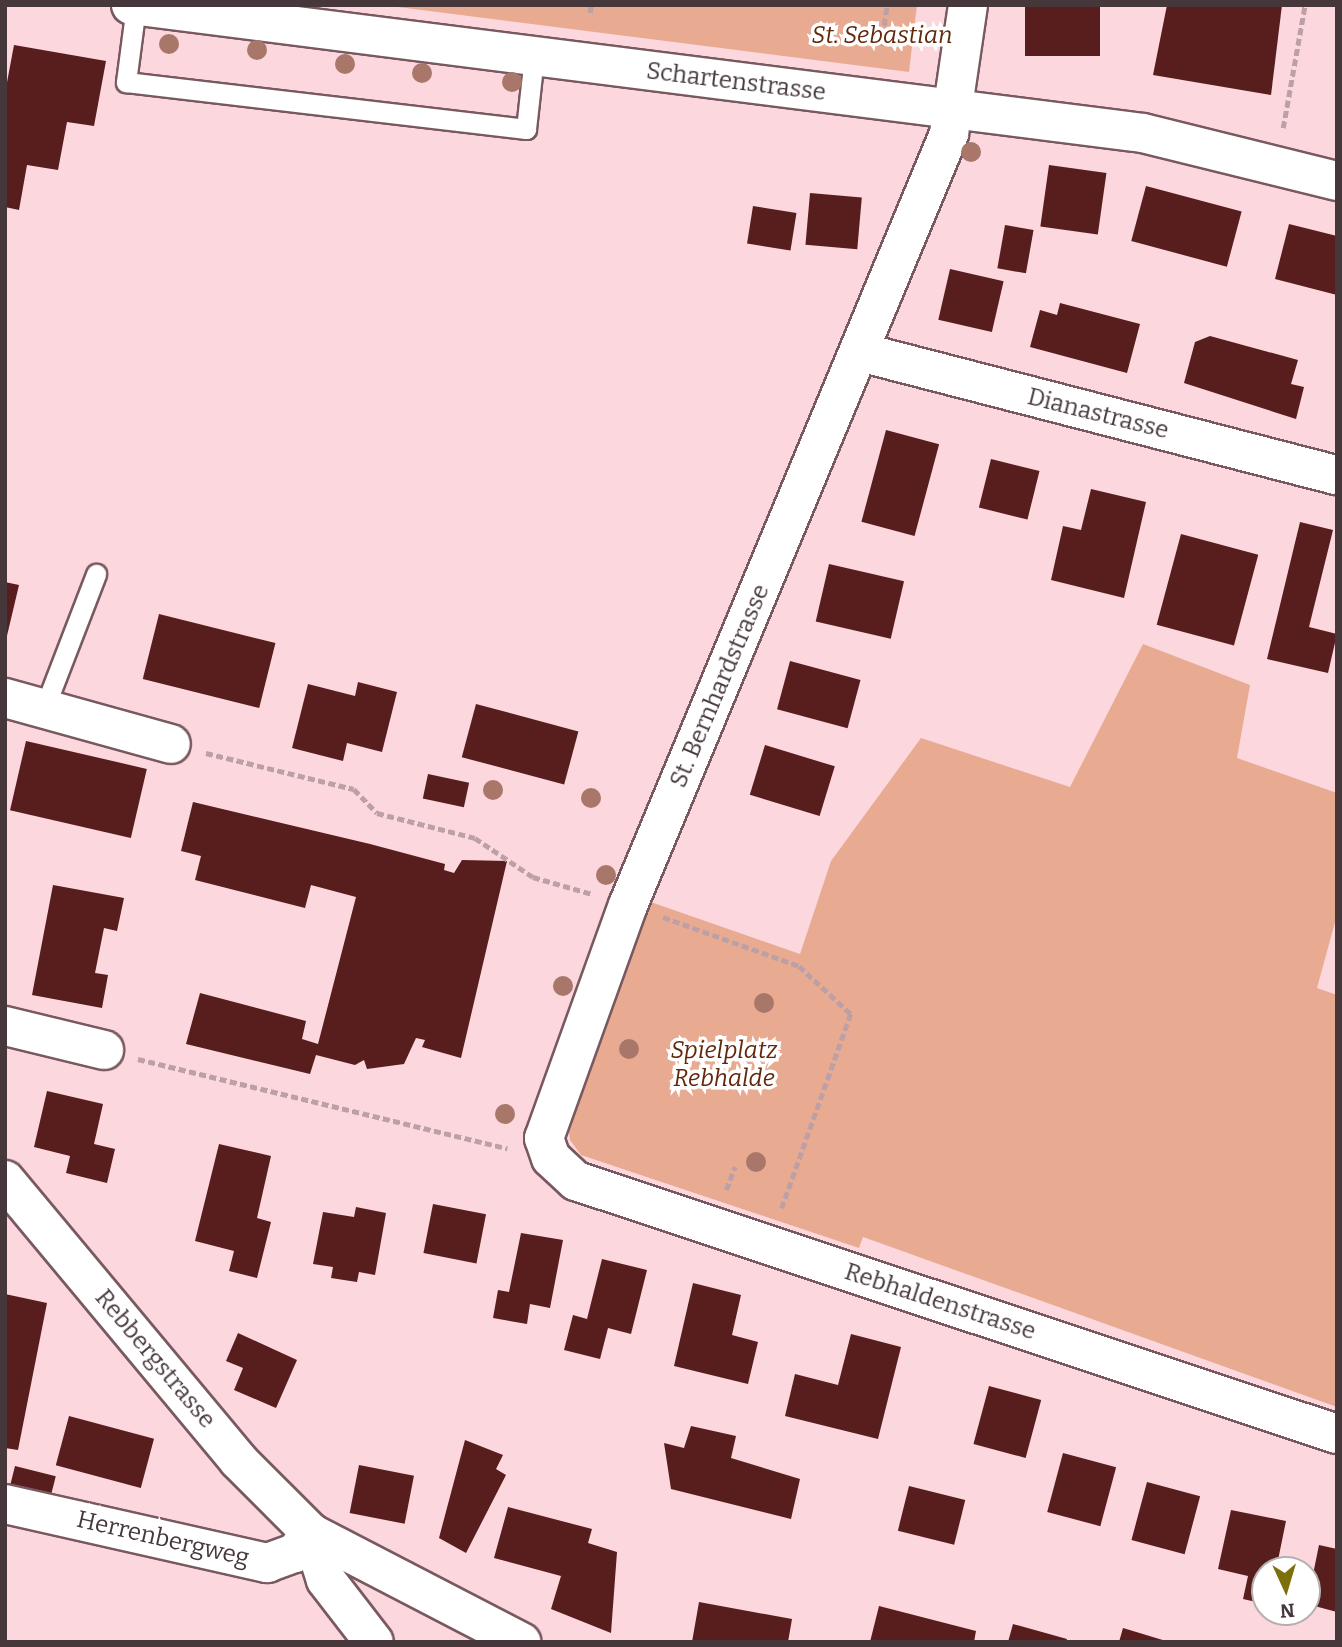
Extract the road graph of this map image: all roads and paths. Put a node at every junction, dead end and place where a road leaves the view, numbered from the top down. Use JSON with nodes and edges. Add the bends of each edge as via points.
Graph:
{"nodes":[{"id":1,"x":591,"y":5,"type":"edge"},
{"id":2,"x":887,"y":5,"type":"edge"},
{"id":3,"x":968,"y":5,"type":"edge"},
{"id":4,"x":1305,"y":5,"type":"edge"},
{"id":5,"x":133,"y":6,"type":"edge"},
{"id":6,"x":590,"y":13,"type":"dead end"},
{"id":7,"x":881,"y":46,"type":"dead end"},
{"id":8,"x":534,"y":57,"type":"junction"},
{"id":9,"x":954,"y":108,"type":"junction"},
{"id":10,"x":1275,"y":166,"type":"junction"},
{"id":11,"x":1337,"y":181,"type":"edge"},
{"id":12,"x":860,"y":352,"type":"junction"},
{"id":13,"x":1337,"y":475,"type":"edge"},
{"id":14,"x":96,"y":574,"type":"dead end"},
{"id":15,"x":5,"y":698,"type":"edge"},
{"id":16,"x":44,"y":709,"type":"junction"},
{"id":17,"x":171,"y":744,"type":"joint"},
{"id":18,"x":628,"y":905,"type":"junction"},
{"id":19,"x":5,"y":1026,"type":"edge"},
{"id":20,"x":104,"y":1050,"type":"joint"},
{"id":21,"x":551,"y":1158,"type":"junction"},
{"id":22,"x":5,"y":1180,"type":"edge"},
{"id":23,"x":769,"y":1246,"type":"junction"},
{"id":24,"x":1337,"y":1434,"type":"edge"},
{"id":25,"x":5,"y":1504,"type":"edge"},
{"id":26,"x":311,"y":1533,"type":"junction"},
{"id":27,"x":374,"y":1642,"type":"edge"},
{"id":28,"x":521,"y":1642,"type":"edge"}],
"edges":[{"from":1,"to":6,"type":"path"},
{"from":2,"to":7,"type":"path"},
{"from":3,"to":9,"type":"street","name":"St. Bernhardstrasse"},
{"from":4,"to":10,"type":"path"},
{"from":5,"to":8,"type":"street","name":"Schartenstrasse"},
{"from":5,"to":8,"type":"lane","via":[[126,82],[140,84],[527,129]]},
{"from":8,"to":9,"type":"street","name":"Schartenstrasse"},
{"from":9,"to":10,"type":"street","name":"Schartenstrasse","via":[[1143,133]]},
{"from":9,"to":12,"type":"street","name":"St. Bernhardstrasse"},
{"from":10,"to":11,"type":"street","name":"Schartenstrasse"},
{"from":12,"to":13,"type":"street","name":"Dianastrasse"},
{"from":12,"to":18,"type":"street","name":"St. Bernhardstrasse"},
{"from":14,"to":16,"type":"lane"},
{"from":15,"to":16,"type":"street"},
{"from":16,"to":17,"type":"street"},
{"from":17,"to":18,"type":"path","via":[[354,789],[377,813],[475,838],[533,877]]},
{"from":18,"to":21,"type":"street","name":"St. Bernhardstrasse","via":[[545,1121]]},
{"from":18,"to":23,"type":"path","via":[[799,967],[852,1013]]},
{"from":19,"to":20,"type":"street"},
{"from":20,"to":21,"type":"path","via":[[334,1111]]},
{"from":21,"to":23,"type":"street","name":"Rebhaldenstrasse","via":[[576,1181]]},
{"from":22,"to":26,"type":"street","name":"Rebbergstrasse","via":[[238,1460]]},
{"from":23,"to":24,"type":"street","name":"Rebhaldenstrasse"},
{"from":25,"to":26,"type":"street","name":"Herrenbergweg","via":[[267,1563],[295,1553]]},
{"from":26,"to":27,"type":"street","name":"Rebbergstrasse","via":[[326,1580]]},
{"from":26,"to":28,"type":"street","name":"Rebbergstrasse"}]}
